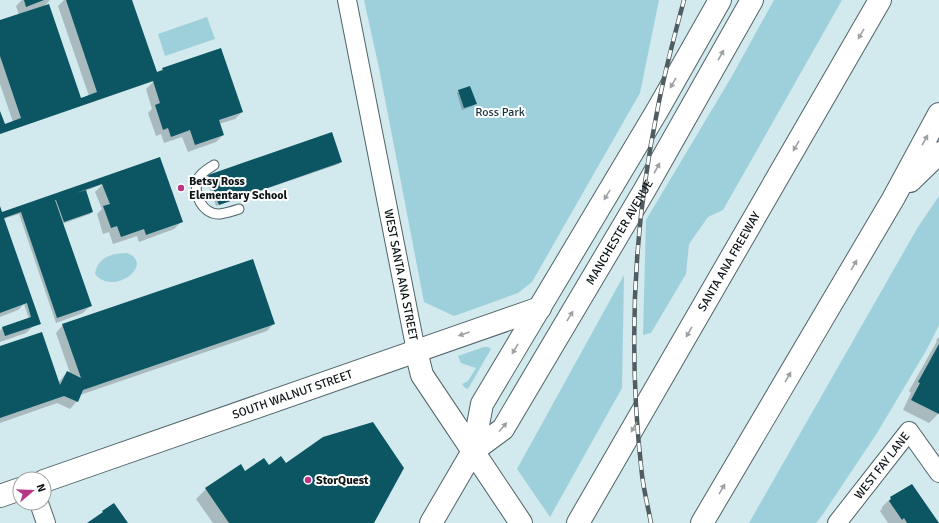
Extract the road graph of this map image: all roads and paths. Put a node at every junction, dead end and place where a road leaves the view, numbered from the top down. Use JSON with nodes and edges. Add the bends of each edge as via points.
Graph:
{"nodes":[{"id":1,"x":347,"y":0,"type":"edge"},
{"id":2,"x":720,"y":0,"type":"edge"},
{"id":3,"x":752,"y":0,"type":"edge"},
{"id":4,"x":880,"y":0,"type":"edge"},
{"id":5,"x":939,"y":114,"type":"edge"},
{"id":6,"x":939,"y":153,"type":"edge"},
{"id":7,"x":214,"y":165,"type":"dead end"},
{"id":8,"x":893,"y":199,"type":"junction"},
{"id":9,"x":238,"y":209,"type":"dead end"},
{"id":10,"x":540,"y":308,"type":"junction"},
{"id":11,"x":416,"y":351,"type":"junction"},
{"id":12,"x":473,"y":451,"type":"junction"},
{"id":13,"x":939,"y":473,"type":"edge"},
{"id":14,"x":52,"y":478,"type":"edge"},
{"id":15,"x":12,"y":492,"type":"edge"},
{"id":16,"x":0,"y":496,"type":"edge"},
{"id":17,"x":42,"y":511,"type":"edge"},
{"id":18,"x":518,"y":518,"type":"edge"},
{"id":19,"x":580,"y":521,"type":"edge"},
{"id":20,"x":46,"y":523,"type":"edge"},
{"id":21,"x":431,"y":523,"type":"edge"},
{"id":22,"x":702,"y":523,"type":"edge"},
{"id":23,"x":838,"y":523,"type":"edge"}],
"edges":[{"from":1,"to":11,"type":"street","name":"WEST SANTA ANA STREET"},
{"from":2,"to":10,"type":"main road","name":"MANCHESTER AVENUE","one_way":true},
{"from":12,"to":3,"type":"main road","name":"MANCHESTER AVENUE","one_way":true,"via":[[503,429],[644,191]]},
{"from":4,"to":19,"type":"main road","name":"SANTA ANA FREEWAY","one_way":true},
{"from":8,"to":5,"type":"main road","one_way":true},
{"from":6,"to":8,"type":"main road"},
{"from":7,"to":9,"type":"lane","via":[[198,178],[197,197],[203,207],[210,212],[219,214]]},
{"from":22,"to":8,"type":"main road","one_way":true},
{"from":10,"to":11,"type":"main road","name":"SOUTH WALNUT STREET","one_way":true},
{"from":10,"to":12,"type":"main road","name":"MANCHESTER AVENUE","one_way":true,"via":[[482,404]]},
{"from":11,"to":12,"type":"main road","name":"WEST SANTA ANA STREET","via":[[422,375]]},
{"from":11,"to":14,"type":"main road","name":"SOUTH WALNUT STREET"},
{"from":12,"to":18,"type":"main road","name":"WEST SANTA ANA STREET"},
{"from":12,"to":21,"type":"main road","name":"MANCHESTER AVENUE"},
{"from":13,"to":23,"type":"street","name":"WEST FAY LANE","via":[[909,431]]},
{"from":15,"to":16,"type":"main road"},
{"from":17,"to":20,"type":"street"}]}
